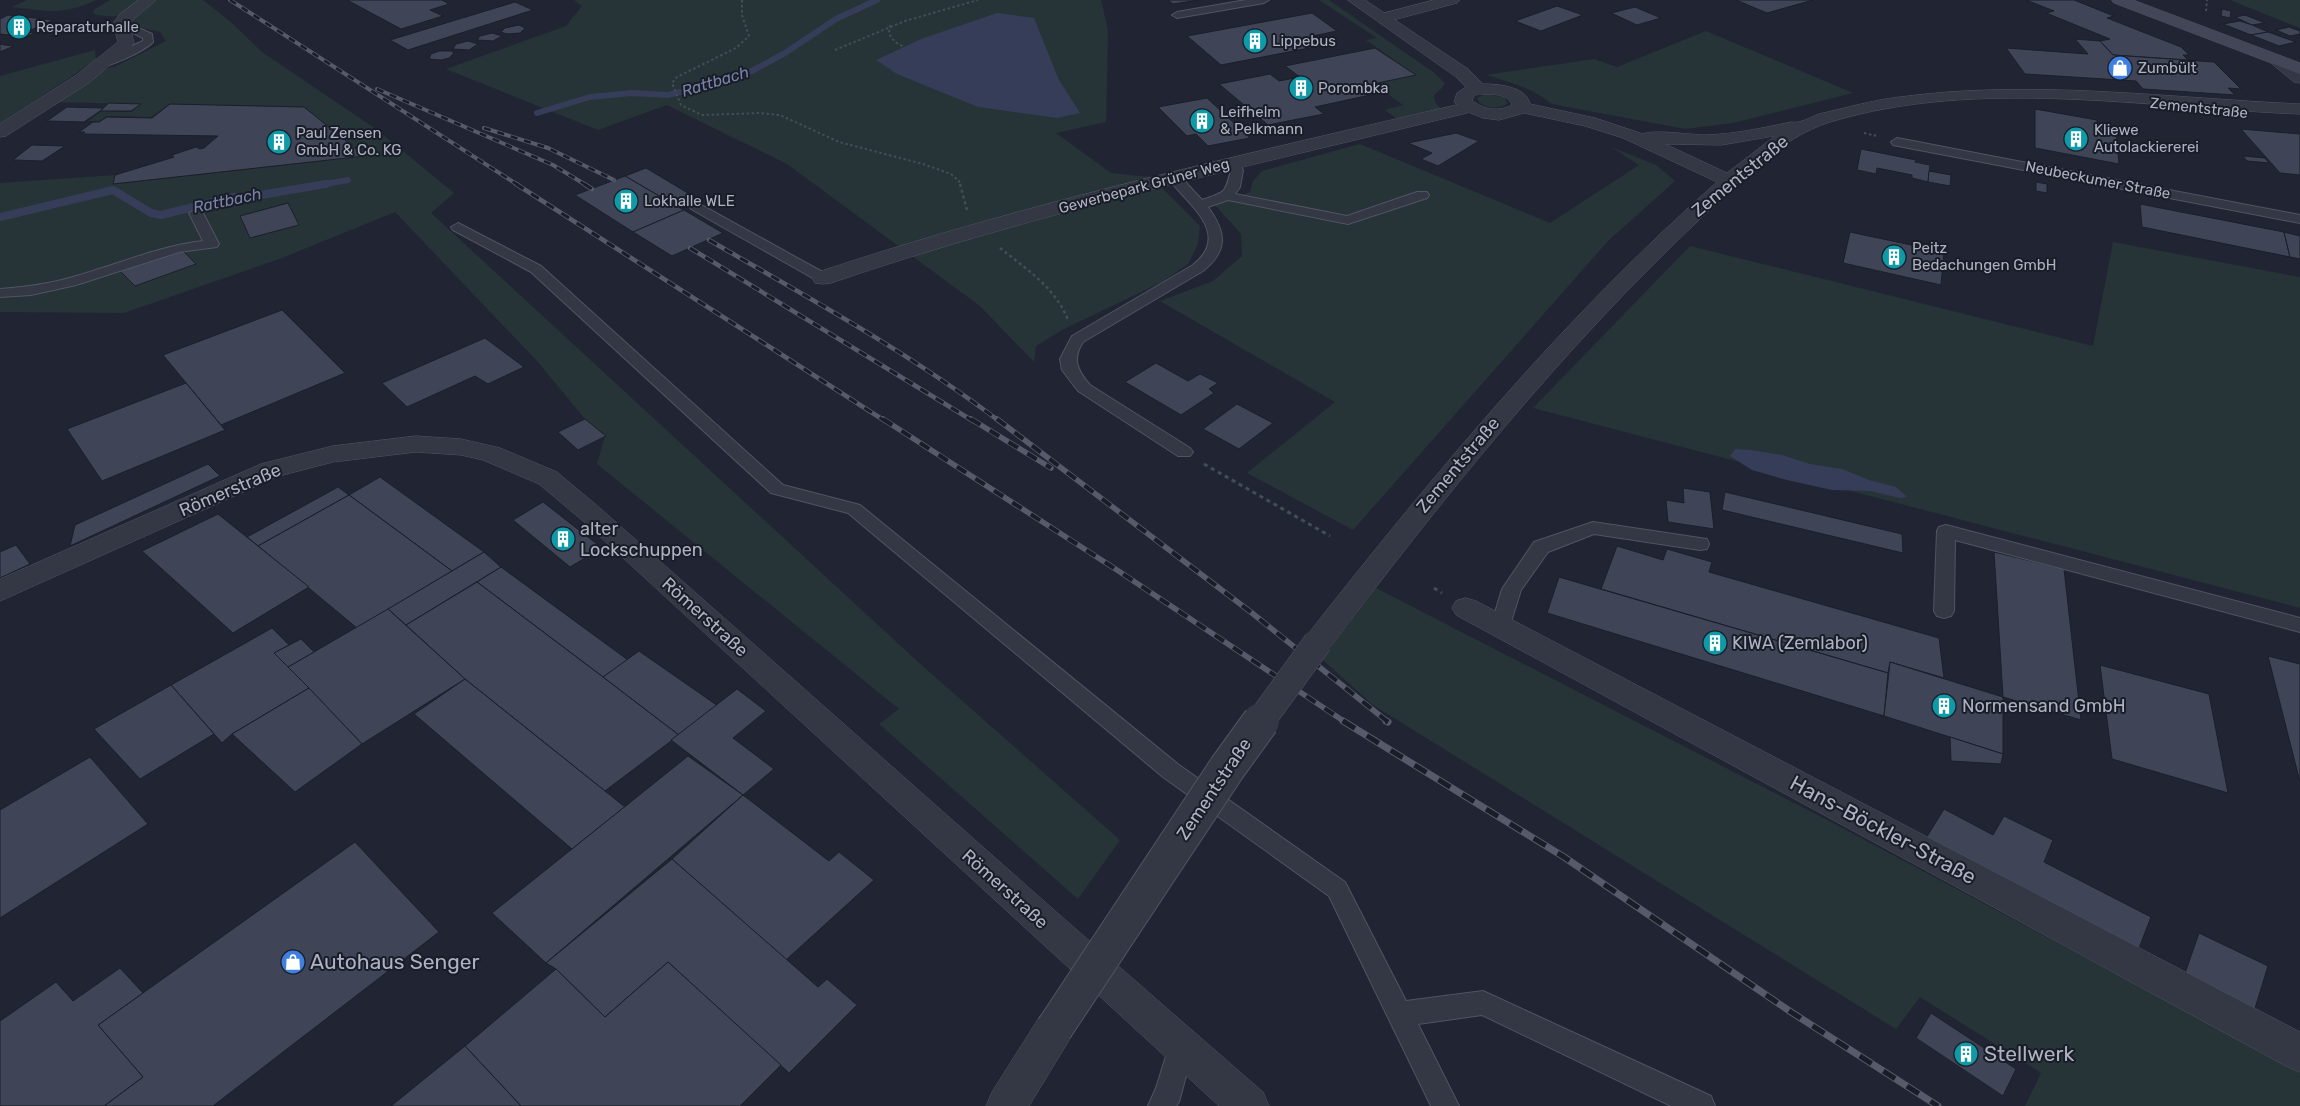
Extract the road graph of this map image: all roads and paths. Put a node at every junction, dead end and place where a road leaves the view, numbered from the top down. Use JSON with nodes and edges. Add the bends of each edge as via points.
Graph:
{"nodes":[{"id":1,"x":149,"y":0,"type":"edge"},
{"id":2,"x":742,"y":0,"type":"edge"},
{"id":3,"x":978,"y":0,"type":"edge"},
{"id":4,"x":1264,"y":0,"type":"edge"},
{"id":5,"x":1355,"y":0,"type":"edge"},
{"id":6,"x":1452,"y":0,"type":"edge"},
{"id":7,"x":2119,"y":0,"type":"edge"},
{"id":8,"x":1177,"y":15,"type":"dead end"},
{"id":9,"x":1382,"y":18,"type":"junction"},
{"id":10,"x":121,"y":23,"type":"junction"},
{"id":11,"x":890,"y":25,"type":"junction"},
{"id":12,"x":904,"y":48,"type":"dead end"},
{"id":13,"x":834,"y":50,"type":"dead end"},
{"id":14,"x":2278,"y":61,"type":"junction"},
{"id":15,"x":99,"y":65,"type":"junction"},
{"id":16,"x":2300,"y":69,"type":"edge"},
{"id":17,"x":2300,"y":78,"type":"edge"},
{"id":18,"x":1478,"y":89,"type":"junction"},
{"id":19,"x":1469,"y":107,"type":"junction"},
{"id":20,"x":1521,"y":107,"type":"junction"},
{"id":21,"x":2297,"y":110,"type":"edge"},
{"id":22,"x":1819,"y":120,"type":"junction"},
{"id":23,"x":0,"y":132,"type":"edge"},
{"id":24,"x":1629,"y":134,"type":"junction"},
{"id":25,"x":1673,"y":140,"type":"junction"},
{"id":26,"x":1897,"y":142,"type":"dead end"},
{"id":27,"x":1232,"y":163,"type":"junction"},
{"id":28,"x":1738,"y":174,"type":"junction"},
{"id":29,"x":1173,"y":176,"type":"junction"},
{"id":30,"x":1422,"y":195,"type":"dead end"},
{"id":31,"x":1227,"y":196,"type":"junction"},
{"id":32,"x":1199,"y":205,"type":"junction"},
{"id":33,"x":696,"y":206,"type":"dead end"},
{"id":34,"x":196,"y":213,"type":"dead end"},
{"id":35,"x":2300,"y":218,"type":"edge"},
{"id":36,"x":458,"y":226,"type":"dead end"},
{"id":37,"x":981,"y":231,"type":"junction"},
{"id":38,"x":823,"y":278,"type":"joint"},
{"id":39,"x":0,"y":293,"type":"edge"},
{"id":40,"x":1077,"y":339,"type":"junction"},
{"id":41,"x":1184,"y":452,"type":"joint"},
{"id":42,"x":1330,"y":536,"type":"dead end"},
{"id":43,"x":1700,"y":544,"type":"dead end"},
{"id":44,"x":0,"y":591,"type":"edge"},
{"id":45,"x":1466,"y":608,"type":"dead end"},
{"id":46,"x":1944,"y":611,"type":"dead end"},
{"id":47,"x":2300,"y":625,"type":"edge"},
{"id":48,"x":1501,"y":626,"type":"junction"},
{"id":49,"x":1400,"y":1014,"type":"junction"},
{"id":50,"x":1181,"y":1046,"type":"junction"},
{"id":51,"x":2300,"y":1053,"type":"edge"},
{"id":52,"x":1006,"y":1106,"type":"edge"},
{"id":53,"x":1162,"y":1106,"type":"edge"},
{"id":54,"x":1249,"y":1106,"type":"edge"},
{"id":55,"x":1445,"y":1106,"type":"edge"},
{"id":56,"x":1701,"y":1106,"type":"edge"}],
"edges":[{"from":1,"to":10,"type":"street"},
{"from":2,"to":37,"type":"path","via":[[742,15],[749,36],[744,42],[677,77],[672,83],[681,105],[702,115],[780,115],[839,142],[950,174],[959,181],[969,216]]},
{"from":3,"to":11,"type":"path"},
{"from":4,"to":8,"type":"lane"},
{"from":5,"to":9,"type":"street"},
{"from":6,"to":9,"type":"street"},
{"from":7,"to":14,"type":"main road"},
{"from":9,"to":18,"type":"street","via":[[1462,73]]},
{"from":10,"to":15,"type":"street","via":[[126,42]]},
{"from":10,"to":15,"type":"lane","via":[[148,36],[148,42]]},
{"from":11,"to":12,"type":"path","via":[[889,34]]},
{"from":11,"to":13,"type":"path"},
{"from":14,"to":16,"type":"main road"},
{"from":14,"to":17,"type":"street"},
{"from":15,"to":23,"type":"street"},
{"from":18,"to":19,"type":"street","via":[[1463,97],[1463,102]]},
{"from":18,"to":20,"type":"street","name":"Gewerbepark Grüner Weg","via":[[1515,95],[1521,101]]},
{"from":19,"to":20,"type":"street","name":"Gewerbepark Grüner Weg","via":[[1492,114],[1515,112]]},
{"from":19,"to":27,"type":"street","name":"Gewerbepark Grüner Weg"},
{"from":20,"to":24,"type":"street","name":"Gewerbepark Grüner Weg"},
{"from":21,"to":22,"type":"street","name":"Zementstraße","via":[[2028,95],[1890,103]]},
{"from":22,"to":25,"type":"street","name":"Gewerbepark Grüner Weg","via":[[1752,137]]},
{"from":22,"to":28,"type":"street","name":"Zementstraße","via":[[1793,134]]},
{"from":24,"to":25,"type":"street","name":"Gewerbepark Grüner Weg"},
{"from":24,"to":28,"type":"street","name":"Gewerbepark Grüner Weg"},
{"from":25,"to":28,"type":"street","name":"Gewerbepark Grüner Weg"},
{"from":26,"to":35,"type":"lane","name":"Neubeckumer Straße"},
{"from":27,"to":29,"type":"street","name":"Gewerbepark Grüner Weg"},
{"from":27,"to":31,"type":"lane","via":[[1237,170],[1234,187]]},
{"from":28,"to":52,"type":"street","name":"Zementstraße","bridge":true,"via":[[1636,267],[1515,397],[1416,514],[1227,768]]},
{"from":29,"to":32,"type":"lane"},
{"from":29,"to":37,"type":"street","name":"Gewerbepark Grüner Weg"},
{"from":30,"to":31,"type":"lane","via":[[1348,220]]},
{"from":31,"to":32,"type":"lane"},
{"from":32,"to":40,"type":"lane","via":[[1215,233],[1214,250],[1209,259]]},
{"from":33,"to":38,"type":"lane"},
{"from":34,"to":39,"type":"lane","via":[[212,244],[177,248],[76,282]]},
{"from":36,"to":49,"type":"lane","via":[[536,269],[777,489],[854,510],[1171,770],[1337,889]]},
{"from":37,"to":38,"type":"street","name":"Gewerbepark Grüner Weg","via":[[906,250]]},
{"from":37,"to":40,"type":"path","via":[[1046,286],[1065,309]]},
{"from":40,"to":41,"type":"lane","via":[[1068,352],[1067,364],[1078,382]]},
{"from":41,"to":42,"type":"path"},
{"from":43,"to":48,"type":"lane","via":[[1593,528],[1541,547],[1512,589]]},
{"from":44,"to":50,"type":"street","name":"Römerstraße","via":[[270,470],[333,454],[416,444],[461,447],[490,454],[548,478],[585,509]]},
{"from":45,"to":48,"type":"street","name":"Hans-Böckler-Straße"},
{"from":46,"to":47,"type":"lane","via":[[1946,531]]},
{"from":48,"to":51,"type":"street","name":"Hans-Böckler-Straße"},
{"from":49,"to":55,"type":"lane"},
{"from":49,"to":56,"type":"lane","via":[[1483,1003]]},
{"from":50,"to":53,"type":"lane"},
{"from":50,"to":54,"type":"street","name":"Römerstraße"}]}
